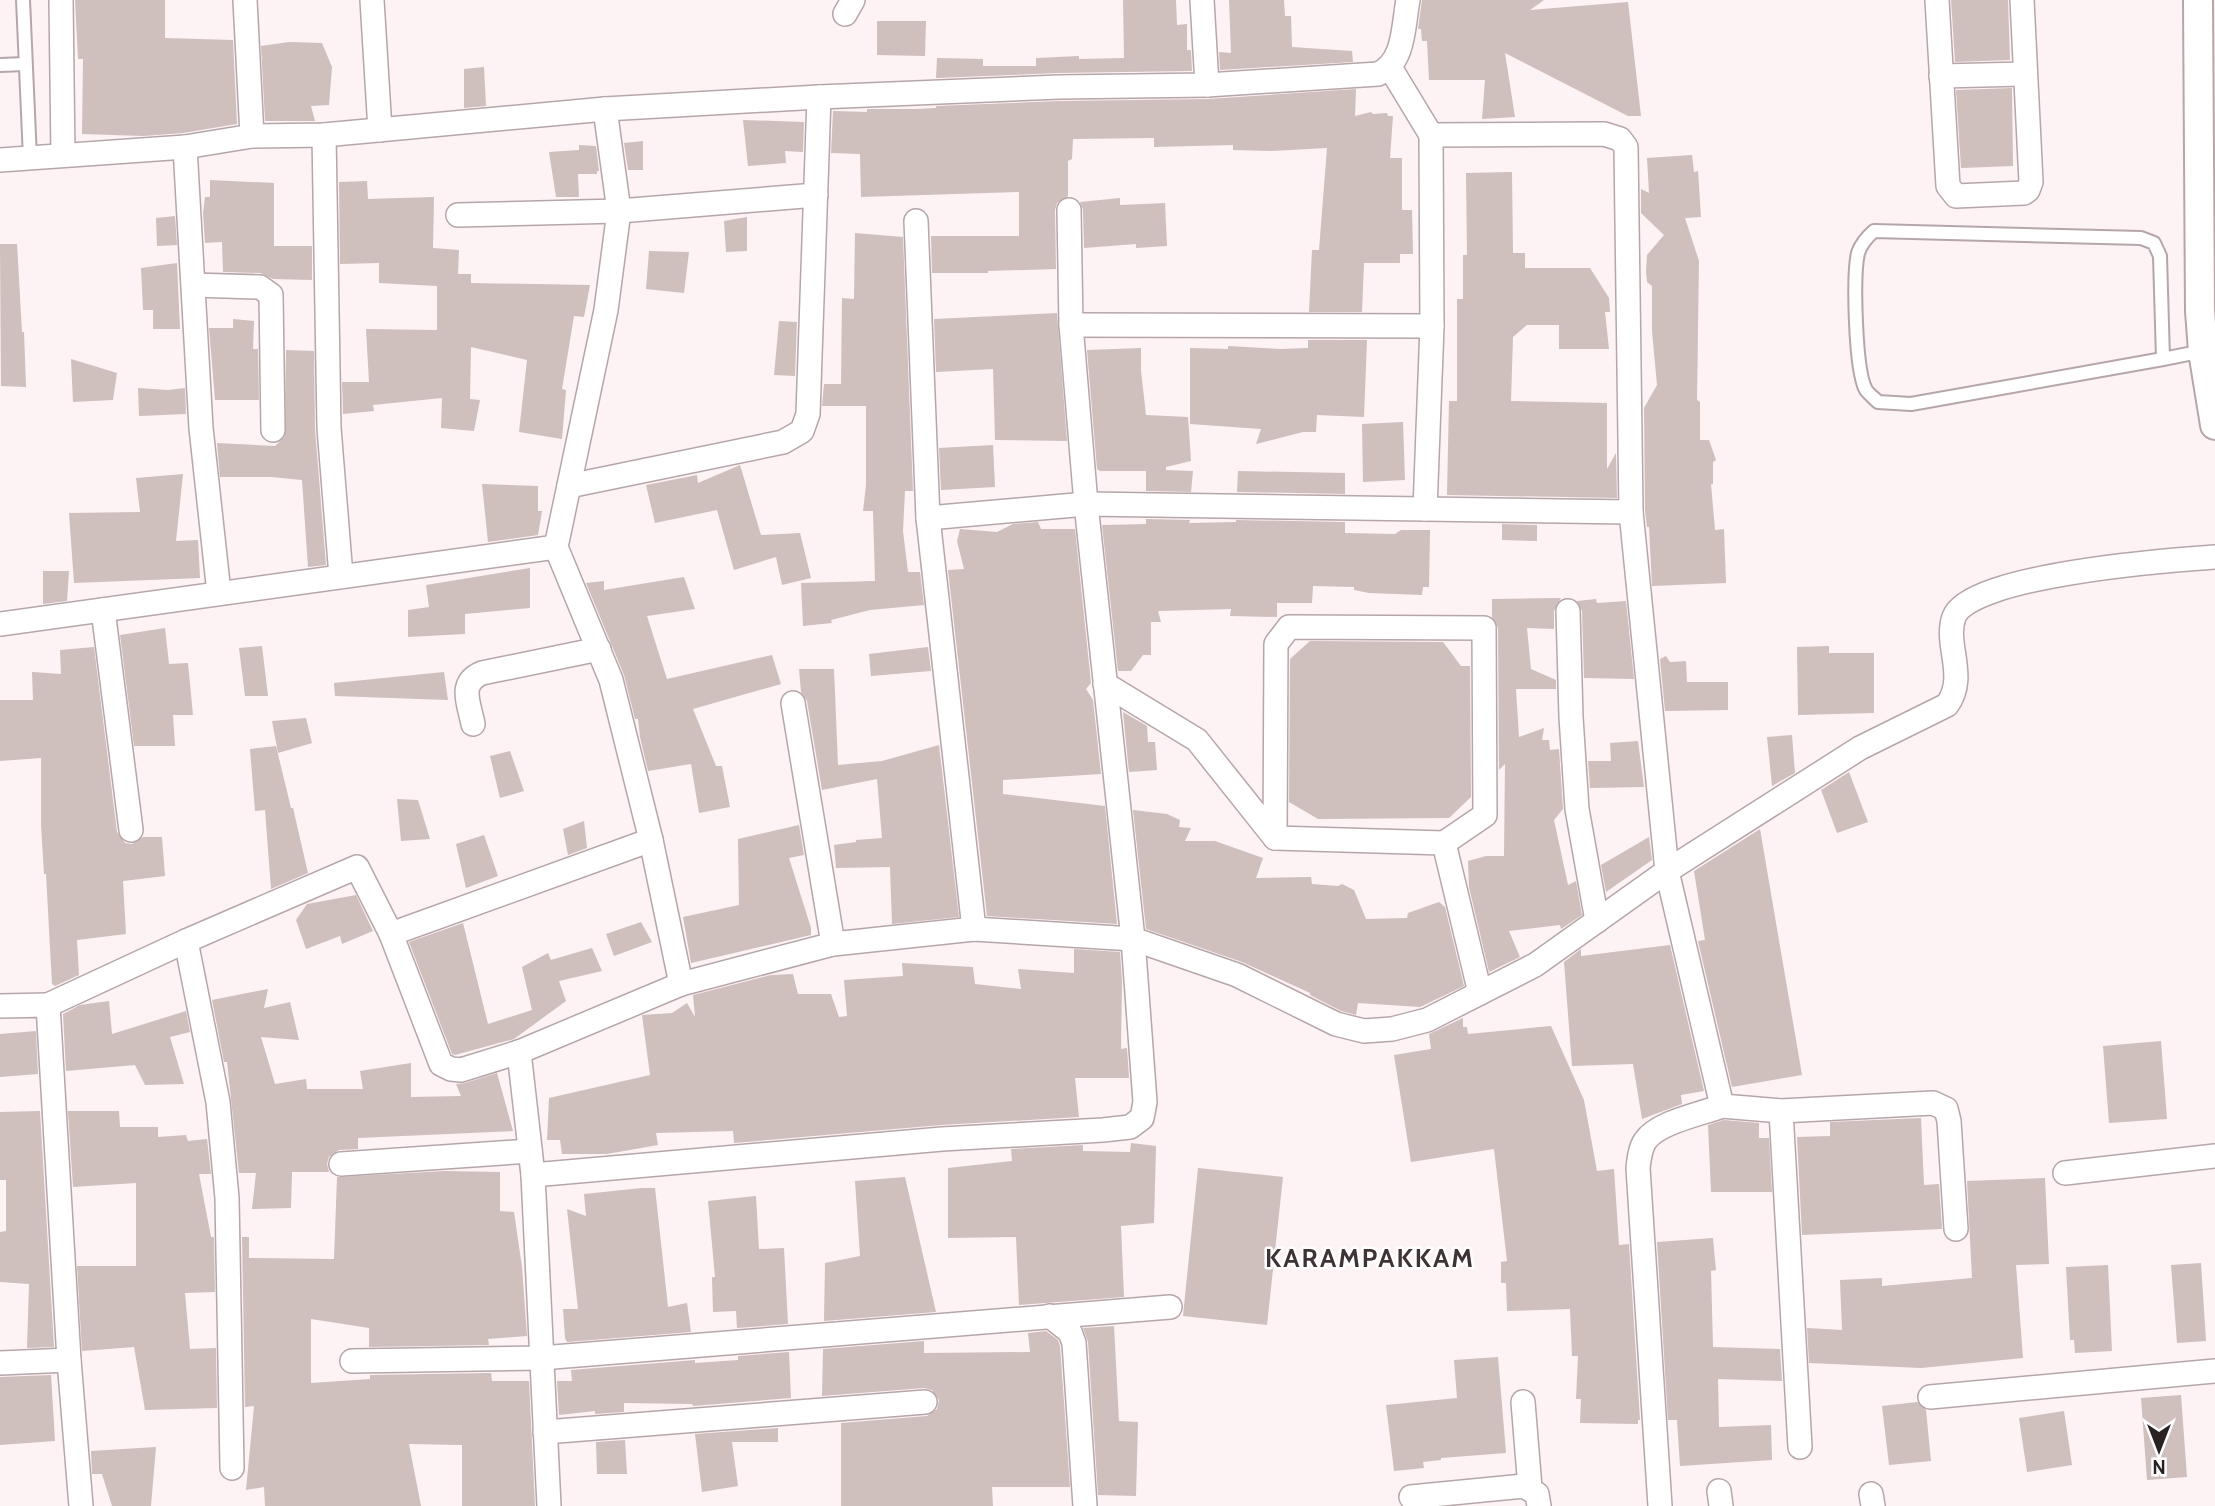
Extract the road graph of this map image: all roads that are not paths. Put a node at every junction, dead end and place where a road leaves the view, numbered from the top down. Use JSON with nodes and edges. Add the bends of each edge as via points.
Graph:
{"nodes":[{"id":1,"x":23,"y":0,"type":"edge"},
{"id":2,"x":61,"y":0,"type":"edge"},
{"id":3,"x":245,"y":0,"type":"edge"},
{"id":4,"x":373,"y":0,"type":"edge"},
{"id":5,"x":1202,"y":0,"type":"edge"},
{"id":6,"x":1408,"y":0,"type":"edge"},
{"id":7,"x":1937,"y":0,"type":"edge"},
{"id":8,"x":2022,"y":0,"type":"edge"},
{"id":9,"x":2198,"y":0,"type":"edge"},
{"id":10,"x":25,"y":64,"type":"junction"},
{"id":11,"x":0,"y":65,"type":"edge"},
{"id":12,"x":1391,"y":69,"type":"junction"},
{"id":13,"x":2024,"y":74,"type":"junction"},
{"id":14,"x":1941,"y":76,"type":"junction"},
{"id":15,"x":1207,"y":85,"type":"junction"},
{"id":16,"x":820,"y":97,"type":"junction"},
{"id":17,"x":605,"y":109,"type":"junction"},
{"id":18,"x":2206,"y":118,"type":"edge"},
{"id":19,"x":380,"y":130,"type":"junction"},
{"id":20,"x":324,"y":135,"type":"junction"},
{"id":21,"x":1431,"y":135,"type":"junction"},
{"id":22,"x":252,"y":136,"type":"junction"},
{"id":23,"x":185,"y":147,"type":"junction"},
{"id":24,"x":63,"y":155,"type":"junction"},
{"id":25,"x":30,"y":158,"type":"junction"},
{"id":26,"x":0,"y":160,"type":"edge"},
{"id":27,"x":816,"y":195,"type":"junction"},
{"id":28,"x":1069,"y":210,"type":"dead end"},
{"id":29,"x":618,"y":211,"type":"junction"},
{"id":30,"x":458,"y":215,"type":"dead end"},
{"id":31,"x":916,"y":221,"type":"dead end"},
{"id":32,"x":193,"y":285,"type":"junction"},
{"id":33,"x":2207,"y":311,"type":"edge"},
{"id":34,"x":1071,"y":325,"type":"junction"},
{"id":35,"x":1432,"y":326,"type":"junction"},
{"id":36,"x":2203,"y":351,"type":"junction"},
{"id":37,"x":2163,"y":359,"type":"junction"},
{"id":38,"x":2215,"y":425,"type":"edge"},
{"id":39,"x":273,"y":430,"type":"dead end"},
{"id":40,"x":569,"y":486,"type":"junction"},
{"id":41,"x":1086,"y":504,"type":"junction"},
{"id":42,"x":1425,"y":509,"type":"junction"},
{"id":43,"x":1631,"y":512,"type":"junction"},
{"id":44,"x":928,"y":518,"type":"junction"},
{"id":45,"x":556,"y":547,"type":"junction"},
{"id":46,"x":2215,"y":557,"type":"edge"},
{"id":47,"x":341,"y":576,"type":"junction"},
{"id":48,"x":219,"y":593,"type":"junction"},
{"id":49,"x":103,"y":610,"type":"junction"},
{"id":50,"x":1568,"y":611,"type":"dead end"},
{"id":51,"x":0,"y":624,"type":"edge"},
{"id":52,"x":599,"y":649,"type":"junction"},
{"id":53,"x":1105,"y":684,"type":"junction"},
{"id":54,"x":793,"y":703,"type":"dead end"},
{"id":55,"x":473,"y":724,"type":"dead end"},
{"id":56,"x":131,"y":830,"type":"dead end"},
{"id":57,"x":1275,"y":838,"type":"junction"},
{"id":58,"x":651,"y":840,"type":"junction"},
{"id":59,"x":1444,"y":843,"type":"junction"},
{"id":60,"x":1667,"y":871,"type":"junction"},
{"id":61,"x":1597,"y":921,"type":"junction"},
{"id":62,"x":974,"y":929,"type":"junction"},
{"id":63,"x":391,"y":934,"type":"junction"},
{"id":64,"x":1133,"y":939,"type":"junction"},
{"id":65,"x":186,"y":941,"type":"junction"},
{"id":66,"x":833,"y":944,"type":"junction"},
{"id":67,"x":681,"y":985,"type":"junction"},
{"id":68,"x":1480,"y":993,"type":"junction"},
{"id":69,"x":48,"y":1005,"type":"junction"},
{"id":70,"x":0,"y":1006,"type":"edge"},
{"id":71,"x":519,"y":1052,"type":"junction"},
{"id":72,"x":1722,"y":1106,"type":"junction"},
{"id":73,"x":1781,"y":1111,"type":"junction"},
{"id":74,"x":530,"y":1151,"type":"junction"},
{"id":75,"x":2215,"y":1156,"type":"edge"},
{"id":76,"x":341,"y":1164,"type":"dead end"},
{"id":77,"x":2064,"y":1174,"type":"dead end"},
{"id":78,"x":533,"y":1175,"type":"junction"},
{"id":79,"x":1956,"y":1229,"type":"dead end"},
{"id":80,"x":1170,"y":1307,"type":"dead end"},
{"id":81,"x":1050,"y":1316,"type":"junction"},
{"id":82,"x":541,"y":1358,"type":"junction"},
{"id":83,"x":69,"y":1360,"type":"junction"},
{"id":84,"x":352,"y":1361,"type":"dead end"},
{"id":85,"x":0,"y":1363,"type":"edge"},
{"id":86,"x":2215,"y":1371,"type":"edge"},
{"id":87,"x":1930,"y":1397,"type":"dead end"},
{"id":88,"x":925,"y":1402,"type":"dead end"},
{"id":89,"x":1523,"y":1402,"type":"dead end"},
{"id":90,"x":545,"y":1432,"type":"junction"},
{"id":91,"x":1800,"y":1447,"type":"dead end"},
{"id":92,"x":232,"y":1468,"type":"dead end"},
{"id":93,"x":1411,"y":1497,"type":"dead end"},
{"id":94,"x":1534,"y":1497,"type":"edge"},
{"id":95,"x":82,"y":1506,"type":"edge"},
{"id":96,"x":549,"y":1506,"type":"edge"},
{"id":97,"x":1085,"y":1506,"type":"edge"},
{"id":98,"x":1660,"y":1506,"type":"edge"}],
"edges":[{"from":1,"to":10,"type":"lane"},
{"from":2,"to":24,"type":"street"},
{"from":3,"to":22,"type":"street"},
{"from":4,"to":19,"type":"street"},
{"from":5,"to":15,"type":"street"},
{"from":6,"to":12,"type":"street","via":[[1399,52]]},
{"from":7,"to":14,"type":"street"},
{"from":8,"to":13,"type":"street"},
{"from":9,"to":18,"type":"street"},
{"from":10,"to":11,"type":"lane"},
{"from":10,"to":25,"type":"lane"},
{"from":12,"to":15,"type":"street","via":[[1378,74]]},
{"from":12,"to":21,"type":"street"},
{"from":13,"to":14,"type":"street"},
{"from":13,"to":14,"type":"street","via":[[2028,190],[1956,196],[1948,186]]},
{"from":15,"to":16,"type":"street"},
{"from":16,"to":17,"type":"street"},
{"from":16,"to":27,"type":"street"},
{"from":17,"to":19,"type":"street"},
{"from":17,"to":29,"type":"street"},
{"from":18,"to":33,"type":"street"},
{"from":19,"to":20,"type":"street"},
{"from":20,"to":22,"type":"street"},
{"from":20,"to":47,"type":"street","via":[[330,428]]},
{"from":21,"to":35,"type":"street"},
{"from":21,"to":43,"type":"street","via":[[1604,134],[1620,139],[1626,147]]},
{"from":22,"to":23,"type":"street"},
{"from":23,"to":24,"type":"street"},
{"from":23,"to":32,"type":"street"},
{"from":24,"to":25,"type":"street"},
{"from":25,"to":26,"type":"street"},
{"from":27,"to":29,"type":"street"},
{"from":27,"to":40,"type":"street","via":[[808,414],[802,431],[783,442]]},
{"from":28,"to":34,"type":"street"},
{"from":29,"to":30,"type":"street"},
{"from":29,"to":40,"type":"street","via":[[606,310]]},
{"from":31,"to":44,"type":"street"},
{"from":32,"to":39,"type":"street","via":[[261,287],[271,295]]},
{"from":32,"to":48,"type":"street","via":[[201,428]]},
{"from":33,"to":36,"type":"street"},
{"from":34,"to":35,"type":"street"},
{"from":34,"to":41,"type":"street"},
{"from":35,"to":42,"type":"street"},
{"from":36,"to":37,"type":"lane"},
{"from":36,"to":38,"type":"street"},
{"from":37,"to":37,"type":"lane","via":[[1911,404],[1878,401],[1865,389],[1859,354],[1858,253],[1874,231],[2141,238],[2154,243],[2160,256]]},
{"from":40,"to":45,"type":"street"},
{"from":41,"to":42,"type":"street"},
{"from":41,"to":44,"type":"street"},
{"from":41,"to":53,"type":"street"},
{"from":42,"to":43,"type":"street"},
{"from":43,"to":60,"type":"street"},
{"from":44,"to":62,"type":"street"},
{"from":45,"to":47,"type":"street"},
{"from":45,"to":52,"type":"street"},
{"from":46,"to":60,"type":"street","via":[[2047,575],[1978,597],[1958,610],[1953,620],[1956,685],[1947,705],[1860,748]]},
{"from":47,"to":48,"type":"street"},
{"from":48,"to":49,"type":"street"},
{"from":49,"to":51,"type":"street"},
{"from":49,"to":56,"type":"street"},
{"from":50,"to":61,"type":"street","via":[[1577,809]]},
{"from":52,"to":55,"type":"street","via":[[472,677],[467,695]]},
{"from":52,"to":58,"type":"street"},
{"from":53,"to":57,"type":"street","via":[[1198,740]]},
{"from":53,"to":64,"type":"street"},
{"from":54,"to":66,"type":"street"},
{"from":57,"to":59,"type":"street"},
{"from":57,"to":59,"type":"street","via":[[1276,644],[1289,627],[1484,628],[1485,814]]},
{"from":58,"to":63,"type":"street"},
{"from":58,"to":67,"type":"street"},
{"from":59,"to":68,"type":"street"},
{"from":60,"to":61,"type":"street"},
{"from":60,"to":72,"type":"street"},
{"from":61,"to":68,"type":"street","via":[[1535,965]]},
{"from":62,"to":64,"type":"street"},
{"from":62,"to":66,"type":"street"},
{"from":63,"to":65,"type":"street","via":[[357,867]]},
{"from":63,"to":71,"type":"street","via":[[441,1064],[461,1070]]},
{"from":64,"to":68,"type":"street","via":[[1237,975],[1336,1024],[1364,1031],[1427,1020]]},
{"from":64,"to":78,"type":"street","via":[[1145,1102],[1142,1118],[1130,1127]]},
{"from":65,"to":69,"type":"street"},
{"from":65,"to":92,"type":"street","via":[[220,1116],[227,1198]]},
{"from":66,"to":67,"type":"street"},
{"from":67,"to":71,"type":"street"},
{"from":69,"to":70,"type":"street"},
{"from":69,"to":83,"type":"street"},
{"from":71,"to":74,"type":"street"},
{"from":72,"to":73,"type":"street"},
{"from":72,"to":98,"type":"street","via":[[1659,1128],[1646,1139],[1638,1168]]},
{"from":73,"to":79,"type":"street","via":[[1933,1103],[1946,1109]]},
{"from":73,"to":91,"type":"street"},
{"from":74,"to":76,"type":"street"},
{"from":74,"to":78,"type":"street"},
{"from":75,"to":77,"type":"street"},
{"from":78,"to":82,"type":"street"},
{"from":80,"to":81,"type":"street"},
{"from":81,"to":82,"type":"street"},
{"from":81,"to":97,"type":"street","via":[[1070,1332],[1074,1343]]},
{"from":82,"to":84,"type":"street"},
{"from":82,"to":90,"type":"street"},
{"from":83,"to":85,"type":"street"},
{"from":83,"to":95,"type":"street"},
{"from":86,"to":87,"type":"street"},
{"from":88,"to":90,"type":"street"},
{"from":89,"to":94,"type":"street"},
{"from":90,"to":96,"type":"street"},
{"from":93,"to":94,"type":"street","via":[[1515,1486]]}]}
